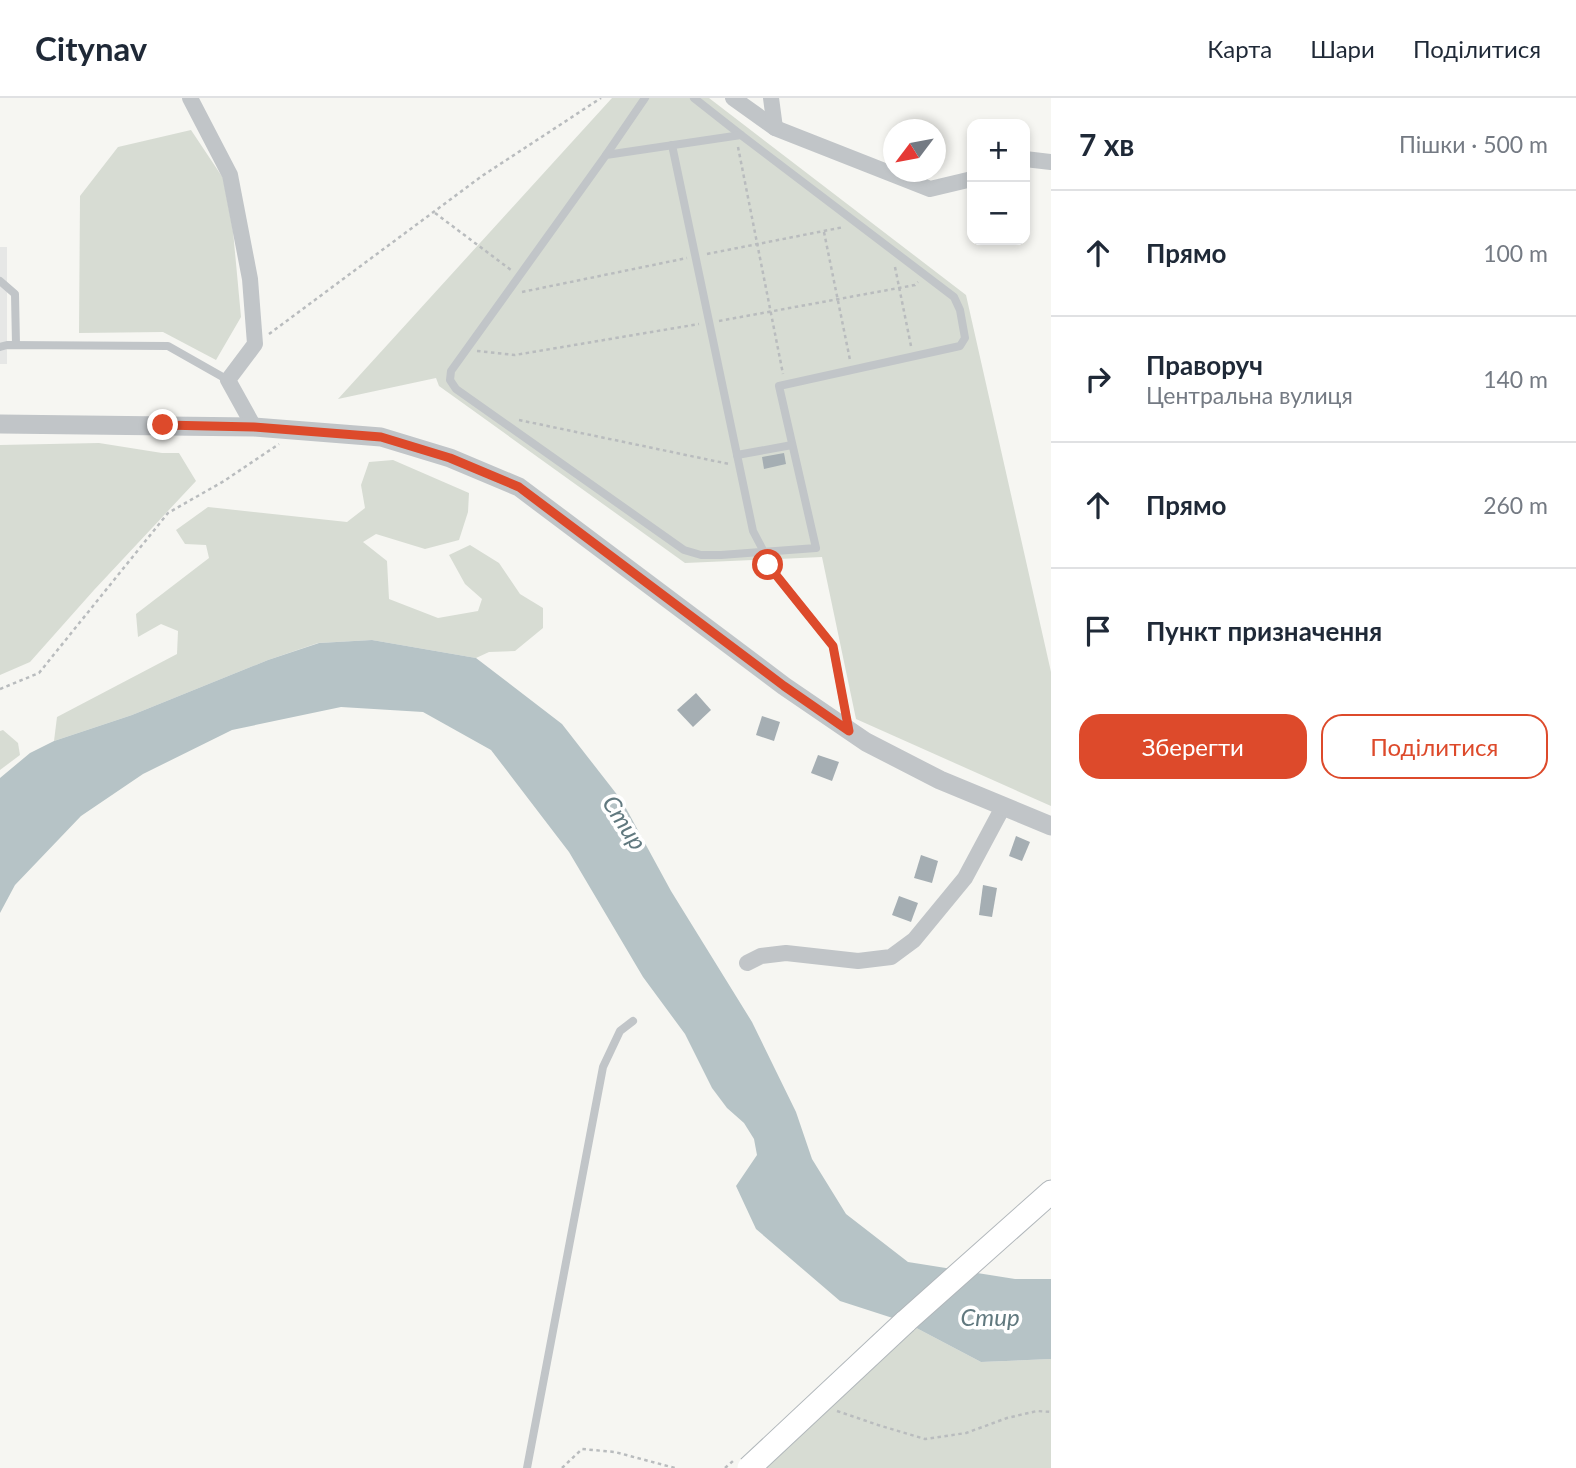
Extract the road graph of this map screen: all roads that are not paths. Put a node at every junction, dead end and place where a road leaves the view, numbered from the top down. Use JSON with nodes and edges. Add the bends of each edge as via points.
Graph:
{"nodes":[{"id":1,"x":190,"y":98,"type":"edge"},
{"id":2,"x":645,"y":98,"type":"edge"},
{"id":3,"x":694,"y":98,"type":"edge"},
{"id":4,"x":733,"y":98,"type":"edge"},
{"id":5,"x":771,"y":98,"type":"edge"},
{"id":6,"x":775,"y":128,"type":"junction"},
{"id":7,"x":738,"y":135,"type":"junction"},
{"id":8,"x":672,"y":145,"type":"junction"},
{"id":9,"x":606,"y":155,"type":"junction"},
{"id":10,"x":1030,"y":160,"type":"edge"},
{"id":11,"x":1051,"y":162,"type":"edge"},
{"id":12,"x":967,"y":180,"type":"edge"},
{"id":13,"x":0,"y":281,"type":"edge"},
{"id":14,"x":16,"y":345,"type":"junction"},
{"id":15,"x":0,"y":347,"type":"edge"},
{"id":16,"x":228,"y":380,"type":"junction"},
{"id":17,"x":0,"y":424,"type":"edge"},
{"id":18,"x":254,"y":427,"type":"junction"},
{"id":19,"x":793,"y":445,"type":"junction"},
{"id":20,"x":737,"y":455,"type":"junction"},
{"id":21,"x":764,"y":552,"type":"junction"},
{"id":22,"x":849,"y":731,"type":"junction"},
{"id":23,"x":1003,"y":807,"type":"junction"},
{"id":24,"x":1051,"y":826,"type":"edge"},
{"id":25,"x":747,"y":963,"type":"dead end"},
{"id":26,"x":633,"y":1021,"type":"dead end"},
{"id":27,"x":1051,"y":1192,"type":"edge"},
{"id":28,"x":742,"y":1464,"type":"edge"},
{"id":29,"x":527,"y":1468,"type":"edge"}],
"edges":[{"from":1,"to":16,"type":"street","via":[[230,175],[250,279],[255,344]]},
{"from":2,"to":9,"type":"lane"},
{"from":3,"to":7,"type":"lane"},
{"from":4,"to":6,"type":"street"},
{"from":5,"to":6,"type":"street"},
{"from":6,"to":12,"type":"street","via":[[930,189]]},
{"from":7,"to":8,"type":"lane"},
{"from":7,"to":19,"type":"lane","via":[[954,297],[965,338],[960,346],[779,386]]},
{"from":8,"to":9,"type":"lane"},
{"from":8,"to":20,"type":"lane"},
{"from":9,"to":21,"type":"lane","via":[[451,371],[450,380],[456,389],[684,550],[701,555]]},
{"from":10,"to":11,"type":"street"},
{"from":13,"to":14,"type":"lane","via":[[15,294]]},
{"from":14,"to":15,"type":"lane"},
{"from":14,"to":16,"type":"lane","via":[[168,346]]},
{"from":16,"to":18,"type":"street"},
{"from":17,"to":18,"type":"street"},
{"from":18,"to":22,"type":"street","via":[[381,437],[450,458],[519,487]]},
{"from":19,"to":20,"type":"lane"},
{"from":19,"to":21,"type":"lane","via":[[816,548]]},
{"from":20,"to":21,"type":"lane","via":[[753,531]]},
{"from":21,"to":22,"type":"lane","via":[[768,565],[833,646]]},
{"from":22,"to":23,"type":"street","via":[[940,780]]},
{"from":23,"to":24,"type":"street"},
{"from":23,"to":25,"type":"street","via":[[965,878],[914,940],[891,957],[858,961],[786,953]]},
{"from":26,"to":29,"type":"lane","via":[[620,1031],[603,1067]]},
{"from":27,"to":28,"type":"main road","bridge":true}]}
